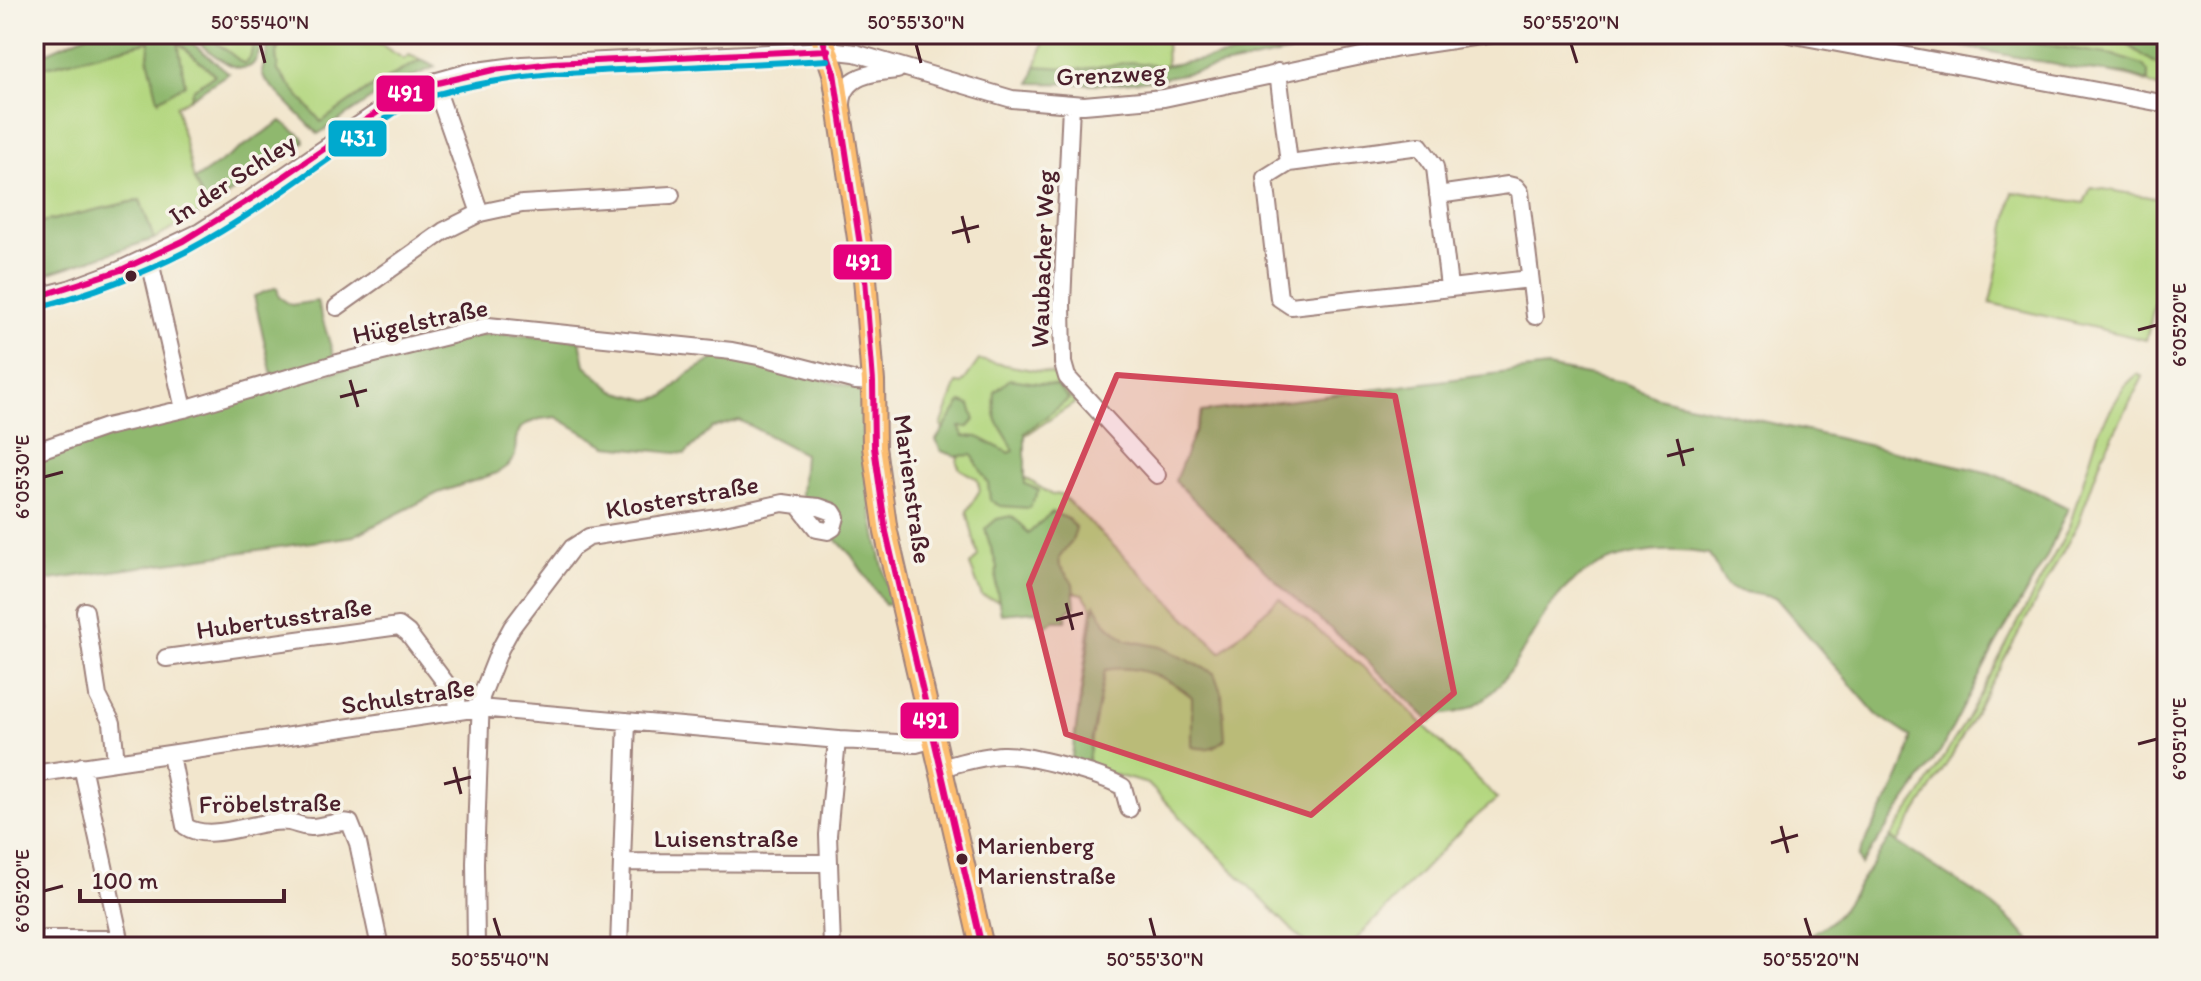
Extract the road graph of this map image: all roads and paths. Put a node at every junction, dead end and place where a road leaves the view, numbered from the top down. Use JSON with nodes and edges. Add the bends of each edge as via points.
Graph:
{"nodes":[{"id":1,"x":1493,"y":34,"type":"edge"},
{"id":2,"x":1789,"y":34,"type":"edge"},
{"id":3,"x":824,"y":42,"type":"edge"},
{"id":4,"x":906,"y":69,"type":"junction"},
{"id":5,"x":1278,"y":72,"type":"junction"},
{"id":6,"x":434,"y":82,"type":"junction"},
{"id":7,"x":2167,"y":104,"type":"edge"},
{"id":8,"x":1071,"y":105,"type":"junction"},
{"id":9,"x":841,"y":117,"type":"junction"},
{"id":10,"x":1289,"y":163,"type":"junction"},
{"id":11,"x":671,"y":195,"type":"dead end"},
{"id":12,"x":1438,"y":195,"type":"junction"},
{"id":13,"x":480,"y":213,"type":"junction"},
{"id":14,"x":149,"y":257,"type":"junction"},
{"id":15,"x":1530,"y":279,"type":"junction"},
{"id":16,"x":1449,"y":287,"type":"junction"},
{"id":17,"x":34,"y":298,"type":"edge"},
{"id":18,"x":337,"y":307,"type":"dead end"},
{"id":19,"x":1535,"y":316,"type":"dead end"},
{"id":20,"x":873,"y":382,"type":"junction"},
{"id":21,"x":184,"y":409,"type":"junction"},
{"id":22,"x":34,"y":452,"type":"edge"},
{"id":23,"x":1157,"y":475,"type":"dead end"},
{"id":24,"x":798,"y":505,"type":"dead end"},
{"id":25,"x":85,"y":611,"type":"dead end"},
{"id":26,"x":166,"y":658,"type":"dead end"},
{"id":27,"x":479,"y":708,"type":"junction"},
{"id":28,"x":458,"y":711,"type":"junction"},
{"id":29,"x":627,"y":721,"type":"junction"},
{"id":30,"x":934,"y":739,"type":"junction"},
{"id":31,"x":837,"y":740,"type":"junction"},
{"id":32,"x":171,"y":755,"type":"junction"},
{"id":33,"x":116,"y":761,"type":"junction"},
{"id":34,"x":82,"y":766,"type":"junction"},
{"id":35,"x":940,"y":768,"type":"junction"},
{"id":36,"x":34,"y":774,"type":"edge"},
{"id":37,"x":1129,"y":809,"type":"dead end"},
{"id":38,"x":623,"y":862,"type":"junction"},
{"id":39,"x":828,"y":863,"type":"junction"},
{"id":40,"x":120,"y":943,"type":"edge"},
{"id":41,"x":34,"y":945,"type":"edge"},
{"id":42,"x":380,"y":947,"type":"edge"},
{"id":43,"x":476,"y":947,"type":"edge"},
{"id":44,"x":619,"y":947,"type":"edge"},
{"id":45,"x":832,"y":947,"type":"edge"},
{"id":46,"x":982,"y":947,"type":"edge"}],
"edges":[{"from":1,"to":5,"type":"street","name":"Grenzweg"},
{"from":2,"to":7,"type":"street"},
{"from":3,"to":4,"type":"street","name":"Grenzweg"},
{"from":3,"to":6,"type":"street","name":"In der Schley","via":[[522,65]]},
{"from":3,"to":9,"type":"main road","name":"Marienstraße"},
{"from":4,"to":8,"type":"street","name":"Grenzweg","via":[[1012,99]]},
{"from":4,"to":9,"type":"street","via":[[856,79],[842,97]]},
{"from":5,"to":8,"type":"street","name":"Grenzweg","via":[[1164,98]]},
{"from":5,"to":10,"type":"street"},
{"from":6,"to":13,"type":"street"},
{"from":6,"to":14,"type":"street","name":"In der Schley","via":[[404,94],[200,232]]},
{"from":8,"to":23,"type":"street","name":"Waubacher Weg","via":[[1063,363],[1067,377]]},
{"from":9,"to":20,"type":"main road","name":"Marienstraße","via":[[865,278]]},
{"from":10,"to":12,"type":"street","via":[[1420,146],[1435,167]]},
{"from":10,"to":16,"type":"street","via":[[1265,178],[1279,298],[1291,306]]},
{"from":11,"to":13,"type":"street","via":[[522,204]]},
{"from":12,"to":15,"type":"street","via":[[1516,187]]},
{"from":12,"to":16,"type":"street"},
{"from":13,"to":18,"type":"street","via":[[444,231]]},
{"from":14,"to":17,"type":"street","name":"In der Schley"},
{"from":14,"to":21,"type":"street"},
{"from":15,"to":16,"type":"street"},
{"from":15,"to":19,"type":"street"},
{"from":20,"to":21,"type":"street","name":"Hügelstraße","via":[[732,351],[488,326]]},
{"from":20,"to":30,"type":"main road","name":"Marienstraße","via":[[874,447],[886,532]]},
{"from":21,"to":22,"type":"street","name":"Hügelstraße","via":[[106,427]]},
{"from":24,"to":27,"type":"street","name":"Klosterstraße","via":[[783,503],[581,541],[512,627]]},
{"from":25,"to":33,"type":"street","via":[[79,631],[98,696],[112,723]]},
{"from":26,"to":28,"type":"street","name":"Hubertusstraße","via":[[399,626],[457,698]]},
{"from":27,"to":28,"type":"street","name":"Schulstraße"},
{"from":27,"to":29,"type":"street","name":"Schulstraße"},
{"from":27,"to":43,"type":"street","name":"Klosterstraße"},
{"from":28,"to":32,"type":"street","name":"Schulstraße"},
{"from":29,"to":31,"type":"street","name":"Schulstraße"},
{"from":29,"to":38,"type":"street"},
{"from":30,"to":31,"type":"street","name":"Schulstraße","via":[[916,744]]},
{"from":30,"to":35,"type":"main road","name":"Marienstraße"},
{"from":31,"to":39,"type":"street"},
{"from":32,"to":33,"type":"street","name":"Schulstraße"},
{"from":32,"to":42,"type":"street","name":"Fröbelstraße","via":[[185,826],[191,830],[350,823]]},
{"from":33,"to":34,"type":"street","name":"Schulstraße"},
{"from":34,"to":36,"type":"street","name":"Schulstraße"},
{"from":34,"to":40,"type":"street"},
{"from":35,"to":37,"type":"street","via":[[1005,755],[1034,760],[1110,779],[1123,787]]},
{"from":35,"to":46,"type":"main road","name":"Marienstraße"},
{"from":38,"to":39,"type":"street","name":"Luisenstraße"},
{"from":38,"to":44,"type":"street"},
{"from":39,"to":45,"type":"street"},
{"from":40,"to":41,"type":"street","via":[[46,939]]}]}
